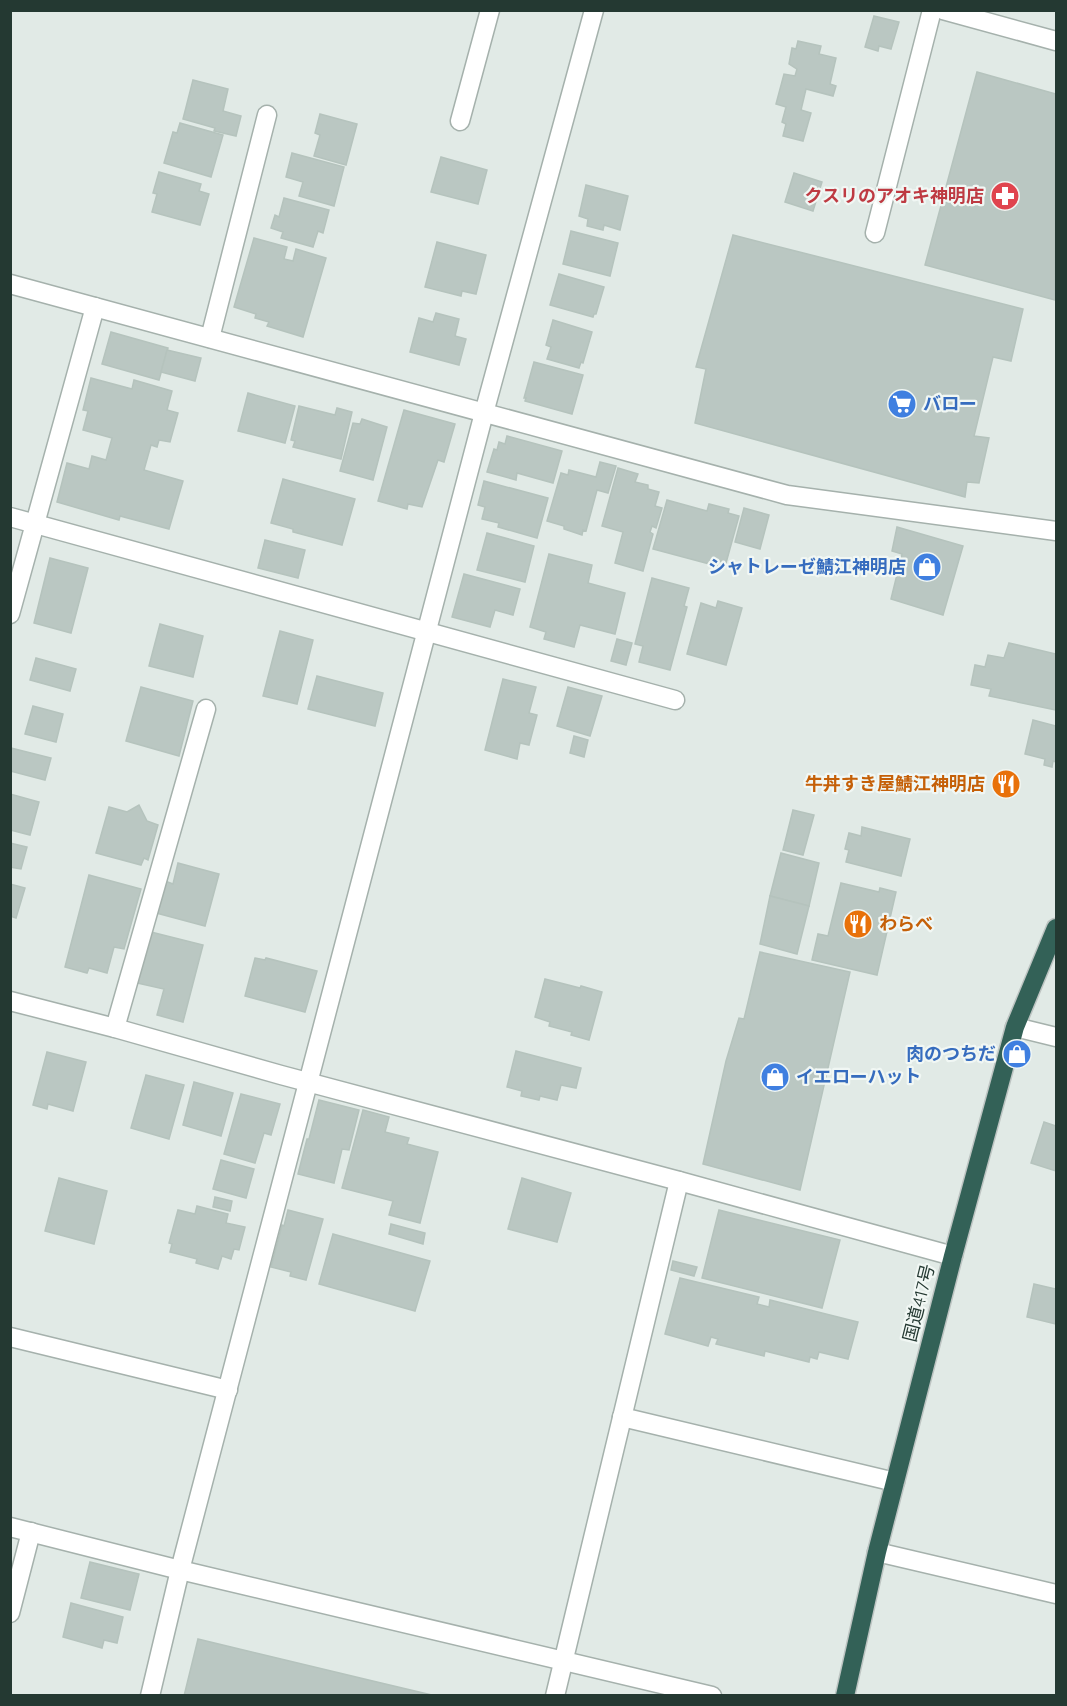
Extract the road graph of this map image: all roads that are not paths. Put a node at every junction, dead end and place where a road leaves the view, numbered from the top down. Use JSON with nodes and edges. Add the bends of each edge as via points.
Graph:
{"nodes":[{"id":1,"x":490,"y":10,"type":"edge"},
{"id":2,"x":594,"y":10,"type":"edge"},
{"id":3,"x":932,"y":10,"type":"edge"},
{"id":4,"x":943,"y":10,"type":"edge"},
{"id":5,"x":1056,"y":41,"type":"edge"},
{"id":6,"x":267,"y":115,"type":"dead end"},
{"id":7,"x":460,"y":121,"type":"dead end"},
{"id":8,"x":875,"y":233,"type":"dead end"},
{"id":9,"x":10,"y":284,"type":"edge"},
{"id":10,"x":95,"y":307,"type":"junction"},
{"id":11,"x":210,"y":338,"type":"junction"},
{"id":12,"x":484,"y":413,"type":"junction"},
{"id":13,"x":10,"y":517,"type":"edge"},
{"id":14,"x":35,"y":524,"type":"junction"},
{"id":15,"x":1056,"y":531,"type":"edge"},
{"id":16,"x":10,"y":614,"type":"edge"},
{"id":17,"x":427,"y":631,"type":"junction"},
{"id":18,"x":675,"y":700,"type":"dead end"},
{"id":19,"x":206,"y":709,"type":"dead end"},
{"id":20,"x":1056,"y":928,"type":"edge"},
{"id":21,"x":10,"y":1001,"type":"edge"},
{"id":22,"x":1014,"y":1027,"type":"junction"},
{"id":23,"x":116,"y":1028,"type":"junction"},
{"id":24,"x":1056,"y":1036,"type":"edge"},
{"id":25,"x":309,"y":1082,"type":"junction"},
{"id":26,"x":679,"y":1181,"type":"junction"},
{"id":27,"x":952,"y":1256,"type":"junction"},
{"id":28,"x":10,"y":1337,"type":"edge"},
{"id":29,"x":228,"y":1390,"type":"junction"},
{"id":30,"x":622,"y":1417,"type":"junction"},
{"id":31,"x":895,"y":1482,"type":"junction"},
{"id":32,"x":10,"y":1527,"type":"edge"},
{"id":33,"x":31,"y":1532,"type":"junction"},
{"id":34,"x":878,"y":1552,"type":"junction"},
{"id":35,"x":180,"y":1570,"type":"junction"},
{"id":36,"x":1056,"y":1594,"type":"edge"},
{"id":37,"x":10,"y":1613,"type":"edge"},
{"id":38,"x":563,"y":1661,"type":"junction"},
{"id":39,"x":150,"y":1695,"type":"edge"},
{"id":40,"x":555,"y":1695,"type":"edge"},
{"id":41,"x":712,"y":1695,"type":"edge"},
{"id":42,"x":845,"y":1695,"type":"edge"}],
"edges":[{"from":1,"to":7,"type":"street"},
{"from":2,"to":12,"type":"street"},
{"from":3,"to":8,"type":"street"},
{"from":4,"to":5,"type":"street"},
{"from":6,"to":11,"type":"street"},
{"from":9,"to":10,"type":"street"},
{"from":10,"to":11,"type":"street"},
{"from":10,"to":14,"type":"street"},
{"from":11,"to":12,"type":"street"},
{"from":12,"to":15,"type":"street","via":[[787,495]]},
{"from":12,"to":17,"type":"street"},
{"from":13,"to":14,"type":"street"},
{"from":14,"to":16,"type":"street"},
{"from":14,"to":17,"type":"street"},
{"from":17,"to":18,"type":"street"},
{"from":17,"to":25,"type":"street"},
{"from":19,"to":23,"type":"street"},
{"from":20,"to":22,"type":"highway","name":"国道417号"},
{"from":21,"to":23,"type":"street"},
{"from":22,"to":24,"type":"street"},
{"from":22,"to":27,"type":"highway","name":"国道417号"},
{"from":23,"to":25,"type":"street"},
{"from":25,"to":26,"type":"street"},
{"from":25,"to":29,"type":"street"},
{"from":26,"to":27,"type":"street"},
{"from":26,"to":30,"type":"street"},
{"from":27,"to":31,"type":"highway","name":"国道417号"},
{"from":28,"to":29,"type":"street"},
{"from":29,"to":35,"type":"street"},
{"from":30,"to":31,"type":"street"},
{"from":30,"to":38,"type":"street"},
{"from":31,"to":34,"type":"highway","name":"国道417号"},
{"from":32,"to":33,"type":"street"},
{"from":33,"to":35,"type":"street"},
{"from":33,"to":37,"type":"street"},
{"from":34,"to":36,"type":"street"},
{"from":34,"to":42,"type":"highway","name":"国道417号"},
{"from":35,"to":38,"type":"street"},
{"from":35,"to":39,"type":"street"},
{"from":38,"to":40,"type":"street"},
{"from":38,"to":41,"type":"street"}]}
